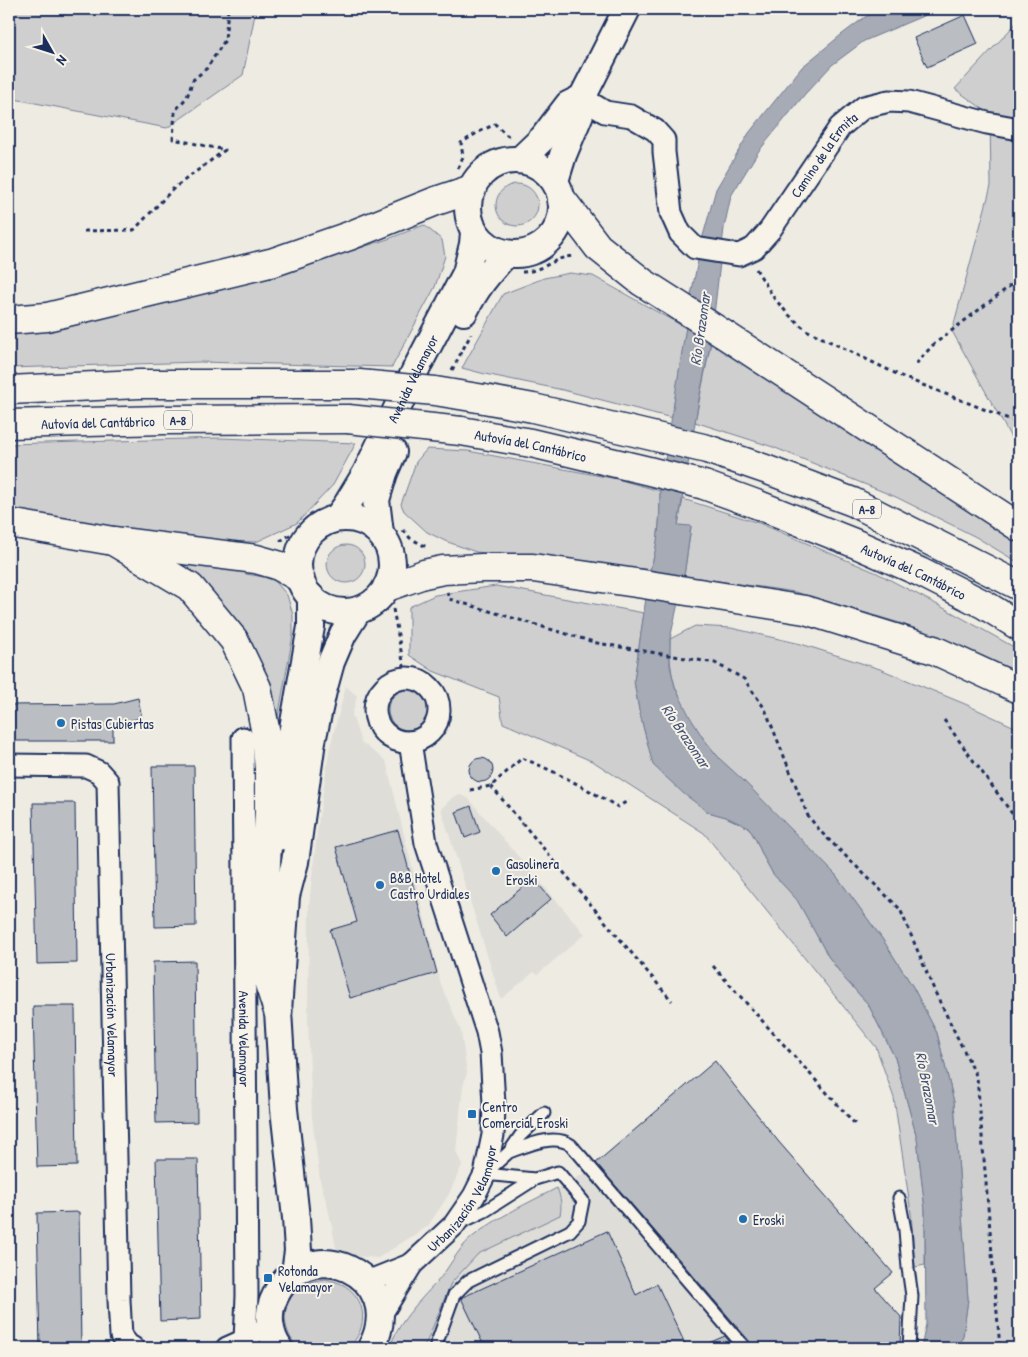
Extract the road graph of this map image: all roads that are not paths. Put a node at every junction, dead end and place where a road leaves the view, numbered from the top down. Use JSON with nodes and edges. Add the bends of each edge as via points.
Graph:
{"nodes":[{"id":1,"x":627,"y":9,"type":"edge"},
{"id":2,"x":582,"y":98,"type":"junction"},
{"id":3,"x":1019,"y":129,"type":"edge"},
{"id":4,"x":520,"y":160,"type":"junction"},
{"id":5,"x":472,"y":188,"type":"junction"},
{"id":6,"x":559,"y":190,"type":"junction"},
{"id":7,"x":474,"y":232,"type":"junction"},
{"id":8,"x":506,"y":254,"type":"junction"},
{"id":9,"x":9,"y":320,"type":"edge"},
{"id":10,"x":9,"y":390,"type":"edge"},
{"id":11,"x":9,"y":424,"type":"edge"},
{"id":12,"x":337,"y":518,"type":"junction"},
{"id":13,"x":9,"y":524,"type":"edge"},
{"id":14,"x":1019,"y":527,"type":"edge"},
{"id":15,"x":389,"y":529,"type":"junction"},
{"id":16,"x":113,"y":541,"type":"junction"},
{"id":17,"x":1019,"y":586,"type":"edge"},
{"id":18,"x":306,"y":588,"type":"junction"},
{"id":19,"x":390,"y":596,"type":"junction"},
{"id":20,"x":358,"y":610,"type":"junction"},
{"id":21,"x":1019,"y":626,"type":"edge"},
{"id":22,"x":1019,"y":689,"type":"edge"},
{"id":23,"x":243,"y":738,"type":"dead end"},
{"id":24,"x":410,"y":742,"type":"junction"},
{"id":25,"x":9,"y":765,"type":"edge"},
{"id":26,"x":286,"y":896,"type":"junction"},
{"id":27,"x":278,"y":1011,"type":"junction"},
{"id":28,"x":544,"y":1113,"type":"dead end"},
{"id":29,"x":509,"y":1152,"type":"junction"},
{"id":30,"x":485,"y":1174,"type":"junction"},
{"id":31,"x":535,"y":1180,"type":"junction"},
{"id":32,"x":899,"y":1198,"type":"dead end"},
{"id":33,"x":296,"y":1218,"type":"junction"},
{"id":34,"x":454,"y":1225,"type":"junction"},
{"id":35,"x":328,"y":1263,"type":"junction"},
{"id":36,"x":412,"y":1264,"type":"junction"},
{"id":37,"x":295,"y":1272,"type":"junction"},
{"id":38,"x":367,"y":1282,"type":"junction"},
{"id":39,"x":380,"y":1316,"type":"junction"},
{"id":40,"x":270,"y":1318,"type":"junction"},
{"id":41,"x":236,"y":1344,"type":"edge"},
{"id":42,"x":133,"y":1348,"type":"edge"},
{"id":43,"x":279,"y":1348,"type":"edge"},
{"id":44,"x":371,"y":1348,"type":"edge"},
{"id":45,"x":435,"y":1348,"type":"edge"},
{"id":46,"x":745,"y":1348,"type":"edge"},
{"id":47,"x":909,"y":1348,"type":"edge"}],
"edges":[{"from":1,"to":2,"type":"street"},
{"from":2,"to":3,"type":"street","name":"Camino de la Ermita","via":[[606,112],[631,116],[655,130],[664,140],[671,213],[680,233],[695,248],[742,254],[754,248],[770,230],[840,126],[864,107],[889,101],[909,102]]},
{"from":2,"to":4,"type":"street","via":[[568,105],[543,138]]},
{"from":2,"to":6,"type":"street","via":[[580,114],[563,155]]},
{"from":4,"to":5,"type":"street","via":[[490,167]]},
{"from":4,"to":6,"type":"street","via":[[546,170]]},
{"from":5,"to":7,"type":"street","via":[[468,204]]},
{"from":5,"to":9,"type":"highway","via":[[274,262],[47,317]]},
{"from":6,"to":8,"type":"street","via":[[562,213],[553,236],[532,252]]},
{"from":6,"to":14,"type":"highway","via":[[598,247],[642,282]]},
{"from":7,"to":8,"type":"street","via":[[488,246]]},
{"from":7,"to":12,"type":"street","name":"Avenida Velamayor","via":[[466,273],[366,473]]},
{"from":8,"to":15,"type":"street","name":"Avenida Velamayor","via":[[471,298],[390,458],[376,500]]},
{"from":10,"to":17,"type":"highway","number":"A-8","bridge":true,"via":[[139,384],[359,384],[434,391],[534,408],[706,449],[854,502]]},
{"from":11,"to":21,"type":"highway","name":"Autovía del Cantábrico","number":"A-8","bridge":true,"via":[[348,419],[461,431],[531,443],[704,485],[756,504],[920,572]]},
{"from":12,"to":15,"type":"street","via":[[360,520]]},
{"from":12,"to":18,"type":"street","via":[[324,522],[305,540],[298,566]]},
{"from":13,"to":16,"type":"highway"},
{"from":15,"to":19,"type":"street","via":[[388,545],[392,559]]},
{"from":16,"to":18,"type":"highway","via":[[256,558],[277,565]]},
{"from":16,"to":27,"type":"highway","via":[[190,587],[234,640],[257,688],[269,769],[263,965]]},
{"from":18,"to":20,"type":"street","via":[[321,605],[332,610]]},
{"from":18,"to":26,"type":"street","via":[[311,627],[287,762],[276,863]]},
{"from":19,"to":20,"type":"street","via":[[379,597]]},
{"from":19,"to":22,"type":"highway","via":[[424,574],[482,568],[533,568],[643,584],[805,610],[934,650]]},
{"from":20,"to":26,"type":"street","via":[[343,634],[323,691],[312,741],[295,862]]},
{"from":23,"to":41,"type":"street","name":"Avenida Velamayor","via":[[247,1296]]},
{"from":24,"to":24,"type":"street","via":[[390,737],[376,721],[374,710],[381,690],[398,678],[419,679],[435,693],[439,703],[439,714],[430,733]]},
{"from":24,"to":30,"type":"street","name":"Urbanización Velamayor","via":[[426,843],[492,1053],[494,1104]]},
{"from":25,"to":42,"type":"street","name":"Urbanización Velamayor","via":[[86,766],[99,772],[108,782],[119,1300],[121,1336]]},
{"from":26,"to":27,"type":"street"},
{"from":27,"to":33,"type":"street","via":[[284,1109]]},
{"from":28,"to":29,"type":"lane"},
{"from":29,"to":30,"type":"lane"},
{"from":29,"to":46,"type":"lane","via":[[549,1140],[570,1144]]},
{"from":30,"to":31,"type":"lane"},
{"from":30,"to":34,"type":"street","name":"Urbanización Velamayor"},
{"from":31,"to":34,"type":"lane","via":[[485,1211]]},
{"from":31,"to":45,"type":"lane","via":[[558,1172],[583,1201],[579,1220],[570,1231],[468,1281],[454,1295]]},
{"from":32,"to":47,"type":"lane","via":[[912,1296]]},
{"from":33,"to":35,"type":"street"},
{"from":33,"to":37,"type":"street","via":[[298,1252]]},
{"from":34,"to":36,"type":"street","name":"Urbanización Velamayor"},
{"from":35,"to":37,"type":"street","via":[[305,1266]]},
{"from":35,"to":38,"type":"street","via":[[350,1269]]},
{"from":36,"to":38,"type":"street","name":"Urbanización Velamayor"},
{"from":36,"to":39,"type":"street","name":"Urbanización Velamayor"},
{"from":37,"to":40,"type":"street","via":[[276,1292]]},
{"from":38,"to":39,"type":"street","via":[[374,1292]]},
{"from":39,"to":44,"type":"street"},
{"from":40,"to":41,"type":"street"},
{"from":40,"to":43,"type":"street","via":[[271,1332]]}]}
